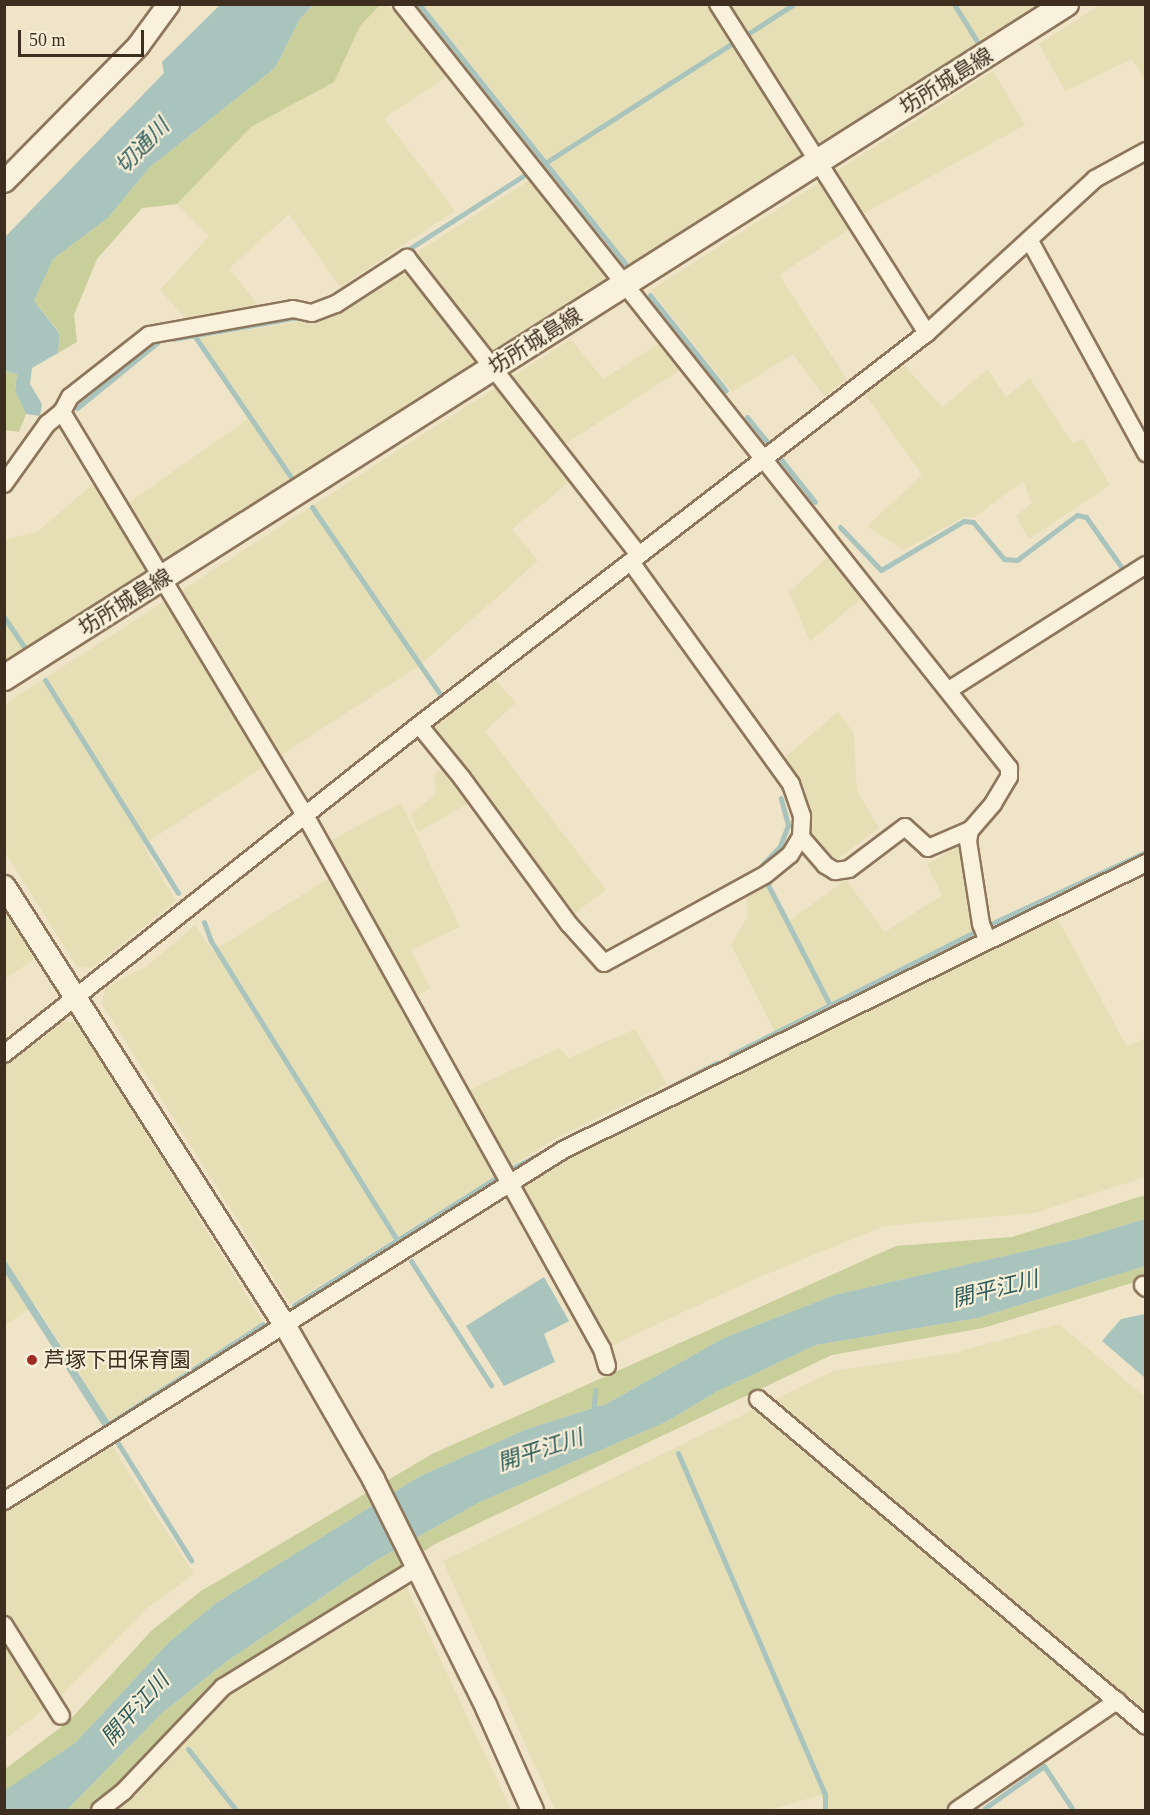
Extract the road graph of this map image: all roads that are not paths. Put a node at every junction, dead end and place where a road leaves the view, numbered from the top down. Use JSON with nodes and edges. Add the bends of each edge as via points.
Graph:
{"nodes":[{"id":1,"x":168,"y":4,"type":"edge"},
{"id":2,"x":402,"y":4,"type":"edge"},
{"id":3,"x":718,"y":4,"type":"edge"},
{"id":4,"x":1066,"y":4,"type":"edge"},
{"id":5,"x":1146,"y":151,"type":"edge"},
{"id":6,"x":818,"y":162,"type":"junction"},
{"id":7,"x":4,"y":182,"type":"edge"},
{"id":8,"x":1030,"y":241,"type":"junction"},
{"id":9,"x":626,"y":284,"type":"junction"},
{"id":10,"x":927,"y":333,"type":"junction"},
{"id":11,"x":494,"y":368,"type":"junction"},
{"id":12,"x":62,"y":412,"type":"junction"},
{"id":13,"x":1146,"y":453,"type":"edge"},
{"id":14,"x":764,"y":457,"type":"junction"},
{"id":15,"x":4,"y":484,"type":"edge"},
{"id":16,"x":635,"y":559,"type":"junction"},
{"id":17,"x":1146,"y":565,"type":"edge"},
{"id":18,"x":163,"y":578,"type":"junction"},
{"id":19,"x":4,"y":678,"type":"edge"},
{"id":20,"x":949,"y":690,"type":"junction"},
{"id":21,"x":419,"y":725,"type":"junction"},
{"id":22,"x":305,"y":815,"type":"junction"},
{"id":23,"x":970,"y":830,"type":"junction"},
{"id":24,"x":801,"y":837,"type":"junction"},
{"id":25,"x":1146,"y":863,"type":"edge"},
{"id":26,"x":4,"y":886,"type":"edge"},
{"id":27,"x":987,"y":939,"type":"junction"},
{"id":28,"x":76,"y":997,"type":"junction"},
{"id":29,"x":4,"y":1054,"type":"edge"},
{"id":30,"x":508,"y":1181,"type":"junction"},
{"id":31,"x":284,"y":1324,"type":"junction"},
{"id":32,"x":607,"y":1366,"type":"dead end"},
{"id":33,"x":758,"y":1399,"type":"dead end"},
{"id":34,"x":4,"y":1501,"type":"edge"},
{"id":35,"x":416,"y":1563,"type":"junction"},
{"id":36,"x":4,"y":1625,"type":"edge"},
{"id":37,"x":1117,"y":1701,"type":"junction"},
{"id":38,"x":61,"y":1716,"type":"dead end"},
{"id":39,"x":1146,"y":1726,"type":"edge"},
{"id":40,"x":100,"y":1810,"type":"edge"},
{"id":41,"x":532,"y":1810,"type":"edge"},
{"id":42,"x":957,"y":1810,"type":"edge"}],
"edges":[{"from":1,"to":7,"type":"street","via":[[138,45]]},
{"from":2,"to":9,"type":"street"},
{"from":3,"to":6,"type":"street"},
{"from":4,"to":6,"type":"main road","name":"坊所城島線"},
{"from":5,"to":8,"type":"street","via":[[1095,178]]},
{"from":6,"to":9,"type":"main road","name":"坊所城島線"},
{"from":6,"to":10,"type":"street"},
{"from":8,"to":10,"type":"street"},
{"from":8,"to":13,"type":"street"},
{"from":9,"to":11,"type":"main road","name":"坊所城島線"},
{"from":9,"to":14,"type":"street"},
{"from":10,"to":14,"type":"street"},
{"from":11,"to":12,"type":"street","via":[[407,258],[336,303],[312,313],[293,309],[149,334],[70,397]]},
{"from":11,"to":16,"type":"street"},
{"from":11,"to":18,"type":"main road","name":"坊所城島線"},
{"from":12,"to":15,"type":"street","via":[[47,424]]},
{"from":12,"to":18,"type":"street"},
{"from":14,"to":16,"type":"street"},
{"from":14,"to":20,"type":"street"},
{"from":16,"to":21,"type":"street"},
{"from":16,"to":24,"type":"street","via":[[791,784],[802,816]]},
{"from":17,"to":20,"type":"street"},
{"from":18,"to":19,"type":"main road","name":"坊所城島線"},
{"from":18,"to":22,"type":"street"},
{"from":20,"to":23,"type":"street","via":[[1009,768],[1010,777]]},
{"from":21,"to":22,"type":"street"},
{"from":21,"to":24,"type":"street","via":[[569,924],[604,963],[765,875],[790,855]]},
{"from":22,"to":28,"type":"street"},
{"from":22,"to":30,"type":"street"},
{"from":23,"to":24,"type":"street","via":[[928,848],[905,827],[849,869],[835,871]]},
{"from":23,"to":27,"type":"street","via":[[981,924]]},
{"from":25,"to":27,"type":"street"},
{"from":26,"to":28,"type":"street"},
{"from":27,"to":30,"type":"street"},
{"from":28,"to":29,"type":"street"},
{"from":28,"to":31,"type":"street"},
{"from":30,"to":31,"type":"street"},
{"from":30,"to":32,"type":"street"},
{"from":31,"to":34,"type":"street"},
{"from":31,"to":35,"type":"street"},
{"from":33,"to":37,"type":"street"},
{"from":35,"to":40,"type":"street","via":[[223,1687],[124,1791]]},
{"from":35,"to":41,"type":"street"},
{"from":36,"to":38,"type":"street"},
{"from":37,"to":39,"type":"street"},
{"from":37,"to":42,"type":"street"}]}
